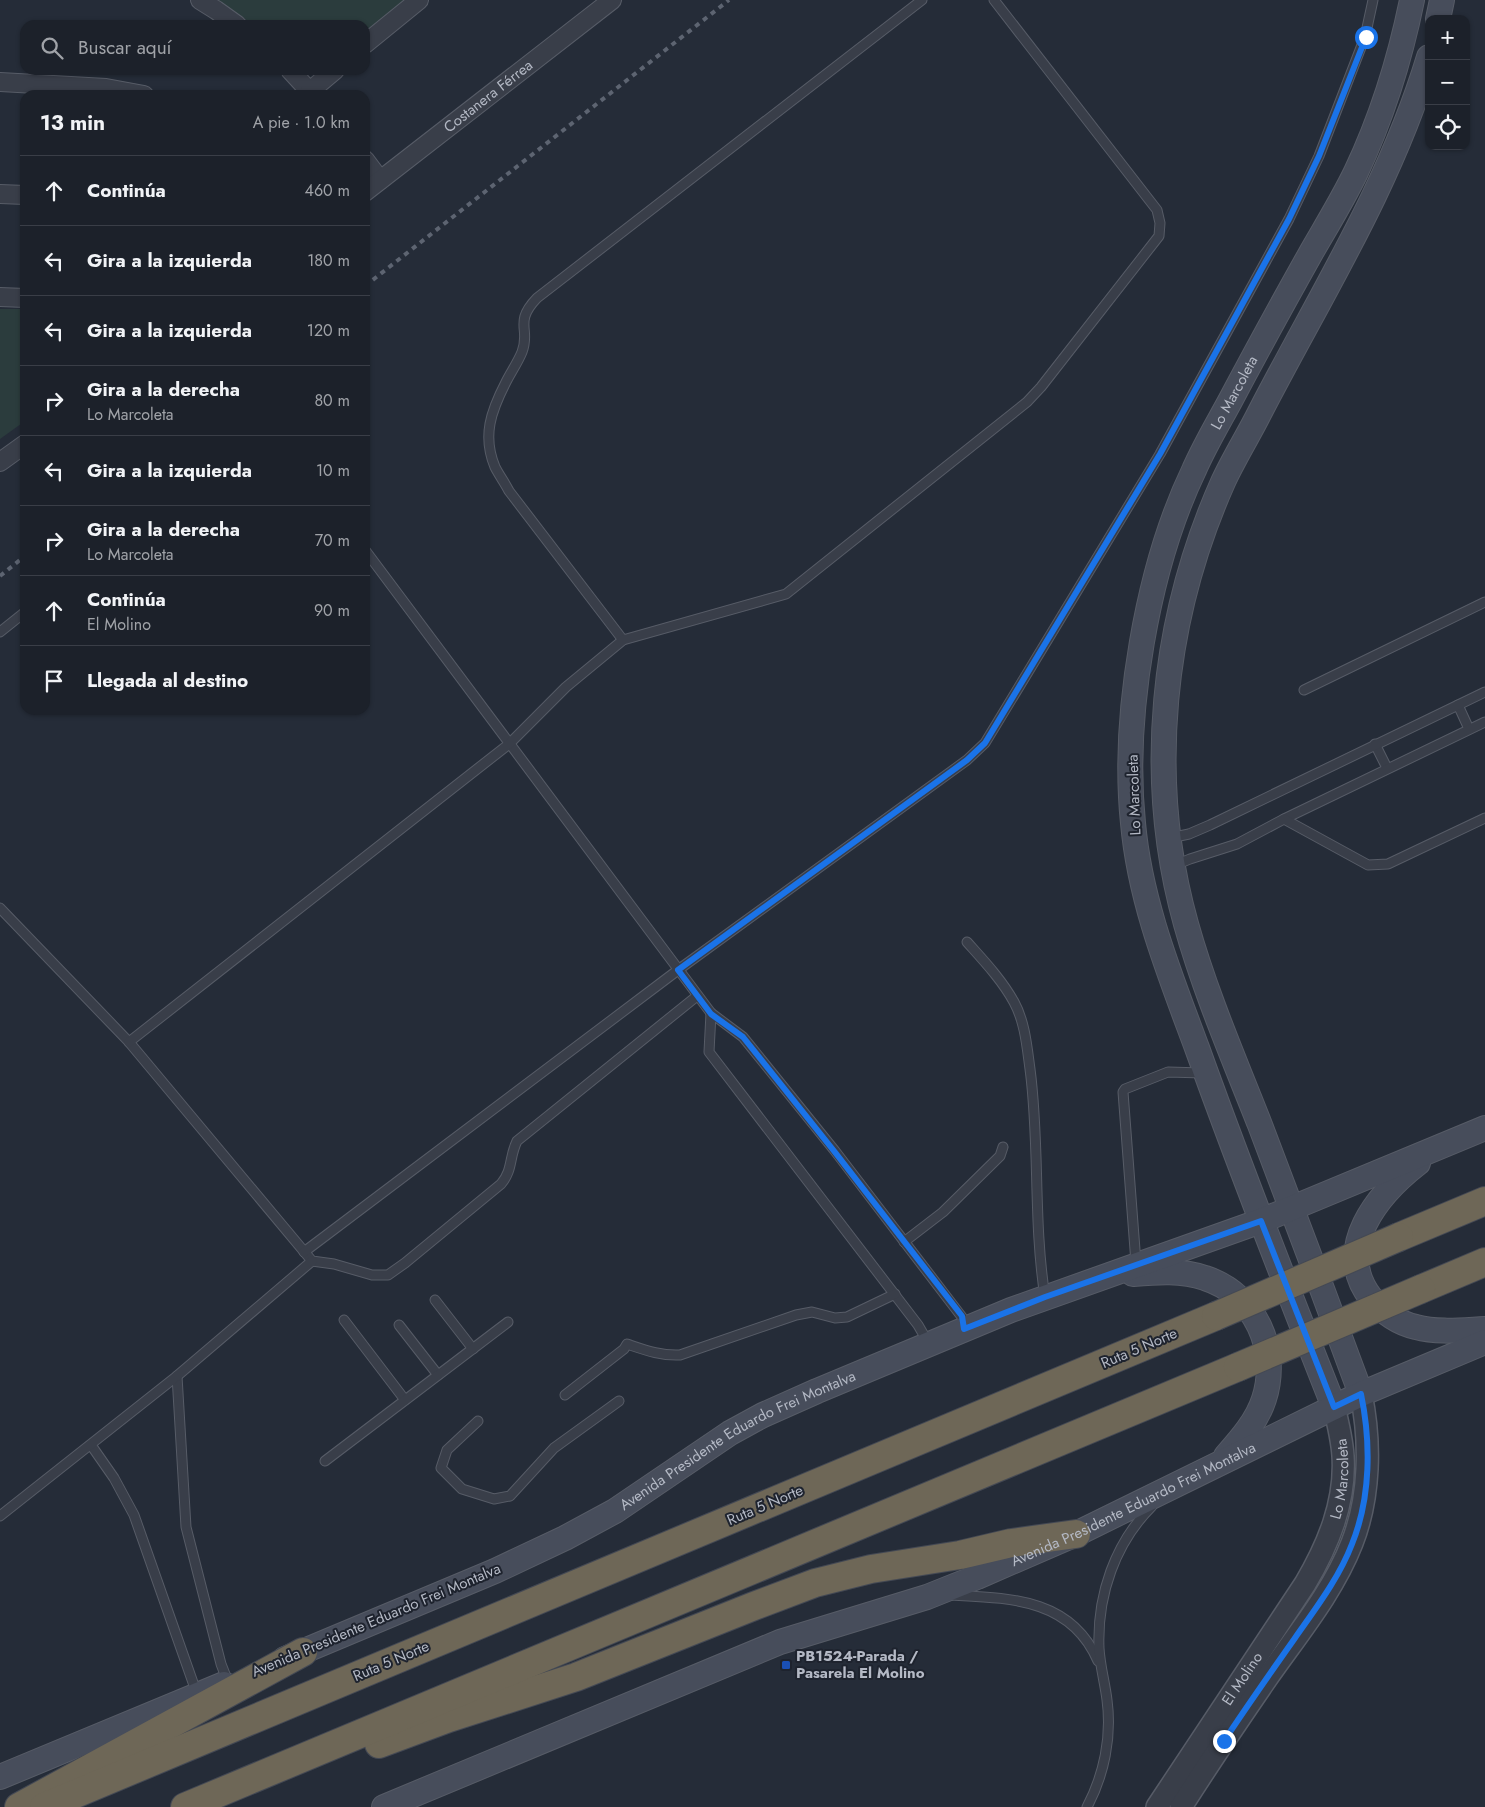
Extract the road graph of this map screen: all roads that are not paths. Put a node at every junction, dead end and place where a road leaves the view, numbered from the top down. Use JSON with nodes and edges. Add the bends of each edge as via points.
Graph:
{"nodes":[{"id":1,"x":200,"y":0,"type":"edge"},
{"id":2,"x":419,"y":0,"type":"edge"},
{"id":3,"x":612,"y":0,"type":"edge"},
{"id":4,"x":922,"y":0,"type":"edge"},
{"id":5,"x":994,"y":0,"type":"edge"},
{"id":6,"x":1373,"y":0,"type":"edge"},
{"id":7,"x":1412,"y":0,"type":"edge"},
{"id":8,"x":1442,"y":0,"type":"edge"},
{"id":9,"x":1439,"y":15,"type":"edge"},
{"id":10,"x":230,"y":20,"type":"edge"},
{"id":11,"x":370,"y":40,"type":"edge"},
{"id":12,"x":1428,"y":60,"type":"edge"},
{"id":13,"x":295,"y":75,"type":"edge"},
{"id":14,"x":329,"y":75,"type":"edge"},
{"id":15,"x":0,"y":82,"type":"edge"},
{"id":16,"x":117,"y":90,"type":"edge"},
{"id":17,"x":308,"y":90,"type":"edge"},
{"id":18,"x":314,"y":90,"type":"edge"},
{"id":19,"x":370,"y":167,"type":"edge"},
{"id":20,"x":380,"y":180,"type":"junction"},
{"id":21,"x":370,"y":188,"type":"edge"},
{"id":22,"x":0,"y":194,"type":"edge"},
{"id":23,"x":20,"y":195,"type":"edge"},
{"id":24,"x":0,"y":297,"type":"edge"},
{"id":25,"x":20,"y":298,"type":"edge"},
{"id":26,"x":1249,"y":365,"type":"junction"},
{"id":27,"x":1273,"y":386,"type":"junction"},
{"id":28,"x":1228,"y":405,"type":"junction"},
{"id":29,"x":1252,"y":426,"type":"junction"},
{"id":30,"x":20,"y":448,"type":"edge"},
{"id":31,"x":0,"y":462,"type":"edge"},
{"id":32,"x":370,"y":557,"type":"edge"},
{"id":33,"x":1485,"y":602,"type":"edge"},
{"id":34,"x":20,"y":616,"type":"edge"},
{"id":35,"x":0,"y":632,"type":"edge"},
{"id":36,"x":623,"y":640,"type":"junction"},
{"id":37,"x":1304,"y":690,"type":"dead end"},
{"id":38,"x":1485,"y":692,"type":"edge"},
{"id":39,"x":1458,"y":705,"type":"junction"},
{"id":40,"x":1485,"y":722,"type":"edge"},
{"id":41,"x":1469,"y":729,"type":"junction"},
{"id":42,"x":509,"y":744,"type":"junction"},
{"id":43,"x":1375,"y":744,"type":"junction"},
{"id":44,"x":1387,"y":768,"type":"junction"},
{"id":45,"x":1485,"y":818,"type":"edge"},
{"id":46,"x":1284,"y":819,"type":"junction"},
{"id":47,"x":1168,"y":838,"type":"junction"},
{"id":48,"x":1173,"y":866,"type":"junction"},
{"id":49,"x":0,"y":908,"type":"edge"},
{"id":50,"x":967,"y":942,"type":"dead end"},
{"id":51,"x":678,"y":970,"type":"junction"},
{"id":52,"x":697,"y":996,"type":"junction"},
{"id":53,"x":711,"y":1014,"type":"junction"},
{"id":54,"x":130,"y":1042,"type":"junction"},
{"id":55,"x":1206,"y":1073,"type":"junction"},
{"id":56,"x":1485,"y":1128,"type":"edge"},
{"id":57,"x":1003,"y":1147,"type":"dead end"},
{"id":58,"x":1437,"y":1148,"type":"junction"},
{"id":59,"x":1485,"y":1202,"type":"edge"},
{"id":60,"x":1292,"y":1208,"type":"junction"},
{"id":61,"x":1261,"y":1221,"type":"junction"},
{"id":62,"x":904,"y":1242,"type":"junction"},
{"id":63,"x":304,"y":1252,"type":"junction"},
{"id":64,"x":312,"y":1261,"type":"junction"},
{"id":65,"x":1485,"y":1262,"type":"edge"},
{"id":66,"x":1136,"y":1265,"type":"junction"},
{"id":67,"x":1103,"y":1277,"type":"junction"},
{"id":68,"x":895,"y":1294,"type":"junction"},
{"id":69,"x":1045,"y":1297,"type":"junction"},
{"id":70,"x":435,"y":1300,"type":"dead end"},
{"id":71,"x":344,"y":1320,"type":"dead end"},
{"id":72,"x":508,"y":1322,"type":"dead end"},
{"id":73,"x":398,"y":1325,"type":"dead end"},
{"id":74,"x":964,"y":1329,"type":"junction"},
{"id":75,"x":1485,"y":1329,"type":"edge"},
{"id":76,"x":1485,"y":1342,"type":"edge"},
{"id":77,"x":929,"y":1344,"type":"junction"},
{"id":78,"x":473,"y":1349,"type":"junction"},
{"id":79,"x":438,"y":1375,"type":"junction"},
{"id":80,"x":177,"y":1376,"type":"junction"},
{"id":81,"x":1361,"y":1394,"type":"junction"},
{"id":82,"x":565,"y":1395,"type":"dead end"},
{"id":83,"x":405,"y":1400,"type":"junction"},
{"id":84,"x":619,"y":1402,"type":"dead end"},
{"id":85,"x":1334,"y":1407,"type":"junction"},
{"id":86,"x":478,"y":1421,"type":"dead end"},
{"id":87,"x":91,"y":1445,"type":"junction"},
{"id":88,"x":325,"y":1461,"type":"dead end"},
{"id":89,"x":1220,"y":1463,"type":"junction"},
{"id":90,"x":1175,"y":1486,"type":"junction"},
{"id":91,"x":0,"y":1516,"type":"edge"},
{"id":92,"x":1076,"y":1534,"type":"junction"},
{"id":93,"x":1345,"y":1559,"type":"joint"},
{"id":94,"x":934,"y":1595,"type":"junction"},
{"id":95,"x":1292,"y":1601,"type":"joint"},
{"id":96,"x":304,"y":1652,"type":"junction"},
{"id":97,"x":1101,"y":1668,"type":"junction"},
{"id":98,"x":228,"y":1682,"type":"junction"},
{"id":99,"x":197,"y":1694,"type":"junction"},
{"id":100,"x":266,"y":1773,"type":"junction"},
{"id":101,"x":0,"y":1777,"type":"edge"},
{"id":102,"x":20,"y":1807,"type":"edge"},
{"id":103,"x":44,"y":1807,"type":"edge"},
{"id":104,"x":185,"y":1807,"type":"edge"},
{"id":105,"x":384,"y":1807,"type":"edge"},
{"id":106,"x":1087,"y":1807,"type":"edge"},
{"id":107,"x":1157,"y":1807,"type":"edge"},
{"id":108,"x":1181,"y":1807,"type":"edge"}],
"edges":[{"from":1,"to":10,"type":"street"},
{"from":2,"to":11,"type":"street"},
{"from":3,"to":20,"type":"street","name":"Costanera Férrea"},
{"from":4,"to":36,"type":"lane","via":[[528,308],[523,320],[523,350],[489,422],[495,467],[509,491]]},
{"from":5,"to":36,"type":"lane","via":[[1157,210],[1159,236],[1027,402],[786,594]]},
{"from":6,"to":51,"type":"lane","via":[[1366,37],[1319,156],[1289,219],[1160,454],[985,743],[967,760]]},
{"from":7,"to":26,"type":"main road","name":"Lo Marcoleta","via":[[1389,88],[1357,170]]},
{"from":8,"to":9,"type":"main road"},
{"from":12,"to":27,"type":"main road","name":"Lo Marcoleta","via":[[1410,116],[1386,172],[1348,250]]},
{"from":13,"to":17,"type":"street"},
{"from":14,"to":18,"type":"street"},
{"from":15,"to":16,"type":"street"},
{"from":19,"to":20,"type":"street"},
{"from":20,"to":21,"type":"street","name":"Costanera Férrea"},
{"from":22,"to":23,"type":"street"},
{"from":24,"to":25,"type":"street"},
{"from":26,"to":27,"type":"main road","via":[[1258,378]]},
{"from":26,"to":28,"type":"main road","name":"Lo Marcoleta"},
{"from":27,"to":29,"type":"main road","name":"Lo Marcoleta"},
{"from":28,"to":29,"type":"main road","via":[[1238,408]]},
{"from":28,"to":55,"type":"main road","name":"Lo Marcoleta","via":[[1193,471],[1167,540],[1140,653],[1132,738],[1132,823],[1141,876],[1155,931]]},
{"from":29,"to":47,"type":"main road","name":"Lo Marcoleta","via":[[1211,512],[1179,617],[1166,692]]},
{"from":30,"to":31,"type":"street"},
{"from":32,"to":42,"type":"lane"},
{"from":33,"to":37,"type":"lane"},
{"from":34,"to":35,"type":"lane"},
{"from":36,"to":42,"type":"lane","via":[[566,687]]},
{"from":38,"to":39,"type":"lane"},
{"from":39,"to":41,"type":"lane"},
{"from":39,"to":43,"type":"lane"},
{"from":40,"to":41,"type":"lane"},
{"from":41,"to":44,"type":"lane"},
{"from":42,"to":51,"type":"lane"},
{"from":42,"to":54,"type":"lane"},
{"from":43,"to":44,"type":"lane"},
{"from":43,"to":47,"type":"lane","via":[[1210,825]]},
{"from":44,"to":46,"type":"lane"},
{"from":45,"to":46,"type":"lane","via":[[1388,864],[1368,865]]},
{"from":46,"to":48,"type":"lane","via":[[1238,844]]},
{"from":47,"to":48,"type":"main road","name":"Lo Marcoleta"},
{"from":48,"to":60,"type":"main road","name":"Lo Marcoleta","via":[[1197,962]]},
{"from":49,"to":54,"type":"lane"},
{"from":50,"to":69,"type":"lane","via":[[1015,1004],[1026,1038],[1034,1096],[1040,1261]]},
{"from":51,"to":52,"type":"lane"},
{"from":51,"to":63,"type":"lane"},
{"from":52,"to":53,"type":"lane"},
{"from":52,"to":64,"type":"lane","via":[[517,1142],[508,1175],[501,1184],[388,1275],[372,1275]]},
{"from":53,"to":62,"type":"lane","via":[[743,1037]]},
{"from":53,"to":68,"type":"lane","via":[[709,1052]]},
{"from":54,"to":63,"type":"lane"},
{"from":55,"to":61,"type":"main road","name":"Lo Marcoleta"},
{"from":55,"to":66,"type":"lane","via":[[1168,1072],[1123,1092]]},
{"from":56,"to":58,"type":"main road","name":"Avenida Presidente Eduardo Frei Montalva"},
{"from":57,"to":62,"type":"lane","via":[[1000,1156],[943,1212]]},
{"from":58,"to":60,"type":"main road","name":"Avenida Presidente Eduardo Frei Montalva"},
{"from":58,"to":75,"type":"main road","via":[[1396,1182],[1371,1212],[1359,1239],[1358,1272],[1365,1290],[1380,1308],[1406,1324],[1437,1330]]},
{"from":59,"to":103,"type":"highway","name":"Ruta 5 Norte","bridge":true},
{"from":60,"to":61,"type":"main road","name":"Avenida Presidente Eduardo Frei Montalva"},
{"from":60,"to":81,"type":"main road","name":"Lo Marcoleta"},
{"from":61,"to":66,"type":"main road","name":"Avenida Presidente Eduardo Frei Montalva"},
{"from":61,"to":85,"type":"main road","name":"Lo Marcoleta"},
{"from":62,"to":74,"type":"lane","via":[[962,1316]]},
{"from":63,"to":64,"type":"lane"},
{"from":64,"to":80,"type":"lane"},
{"from":65,"to":100,"type":"highway","bridge":true},
{"from":66,"to":67,"type":"main road","name":"Avenida Presidente Eduardo Frei Montalva"},
{"from":67,"to":69,"type":"main road","name":"Avenida Presidente Eduardo Frei Montalva"},
{"from":67,"to":89,"type":"main road","via":[[1151,1272],[1191,1274],[1233,1292],[1253,1315],[1266,1342],[1270,1371],[1268,1385],[1258,1413]]},
{"from":68,"to":77,"type":"lane"},
{"from":68,"to":82,"type":"lane","via":[[847,1317],[835,1318],[812,1312],[796,1315],[680,1355],[668,1356],[627,1344]]},
{"from":69,"to":74,"type":"main road","name":"Avenida Presidente Eduardo Frei Montalva"},
{"from":70,"to":78,"type":"lane"},
{"from":71,"to":83,"type":"lane"},
{"from":72,"to":78,"type":"lane"},
{"from":73,"to":79,"type":"lane"},
{"from":74,"to":77,"type":"main road","name":"Avenida Presidente Eduardo Frei Montalva"},
{"from":76,"to":81,"type":"main road","name":"Avenida Presidente Eduardo Frei Montalva"},
{"from":77,"to":96,"type":"main road","name":"Avenida Presidente Eduardo Frei Montalva","via":[[745,1425],[615,1511],[548,1547]]},
{"from":78,"to":79,"type":"lane"},
{"from":79,"to":83,"type":"lane"},
{"from":80,"to":87,"type":"lane"},
{"from":80,"to":98,"type":"lane","via":[[186,1527]]},
{"from":81,"to":85,"type":"main road","name":"Avenida Presidente Eduardo Frei Montalva"},
{"from":81,"to":93,"type":"street","name":"Lo Marcoleta","via":[[1366,1418],[1366,1475],[1361,1513]]},
{"from":83,"to":88,"type":"lane"},
{"from":84,"to":86,"type":"lane","via":[[554,1448],[510,1496],[494,1499],[462,1489],[441,1468],[448,1450]]},
{"from":85,"to":89,"type":"main road","name":"Avenida Presidente Eduardo Frei Montalva"},
{"from":85,"to":95,"type":"street","name":"Lo Marcoleta","via":[[1344,1456],[1340,1504],[1317,1564]]},
{"from":87,"to":91,"type":"lane"},
{"from":87,"to":99,"type":"lane","via":[[134,1515]]},
{"from":89,"to":90,"type":"main road","name":"Avenida Presidente Eduardo Frei Montalva"},
{"from":90,"to":92,"type":"main road","name":"Avenida Presidente Eduardo Frei Montalva"},
{"from":90,"to":97,"type":"lane","via":[[1135,1525],[1116,1557],[1104,1593],[1098,1630]]},
{"from":92,"to":94,"type":"main road","name":"Avenida Presidente Eduardo Frei Montalva"},
{"from":92,"to":100,"type":"highway","via":[[1011,1543],[834,1577],[576,1677],[397,1738]]},
{"from":93,"to":108,"type":"street","name":"El Molino","via":[[1330,1587]]},
{"from":94,"to":97,"type":"lane","via":[[1021,1600],[1048,1610],[1080,1634]]},
{"from":94,"to":105,"type":"main road","name":"Avenida Presidente Eduardo Frei Montalva","via":[[780,1642]]},
{"from":95,"to":107,"type":"street","name":"El Molino"},
{"from":96,"to":98,"type":"main road","name":"Avenida Presidente Eduardo Frei Montalva"},
{"from":96,"to":102,"type":"highway"},
{"from":97,"to":106,"type":"lane","via":[[1108,1702],[1108,1736],[1100,1777]]},
{"from":98,"to":99,"type":"main road","name":"Avenida Presidente Eduardo Frei Montalva"},
{"from":99,"to":101,"type":"main road","name":"Avenida Presidente Eduardo Frei Montalva"},
{"from":100,"to":104,"type":"highway"}]}
